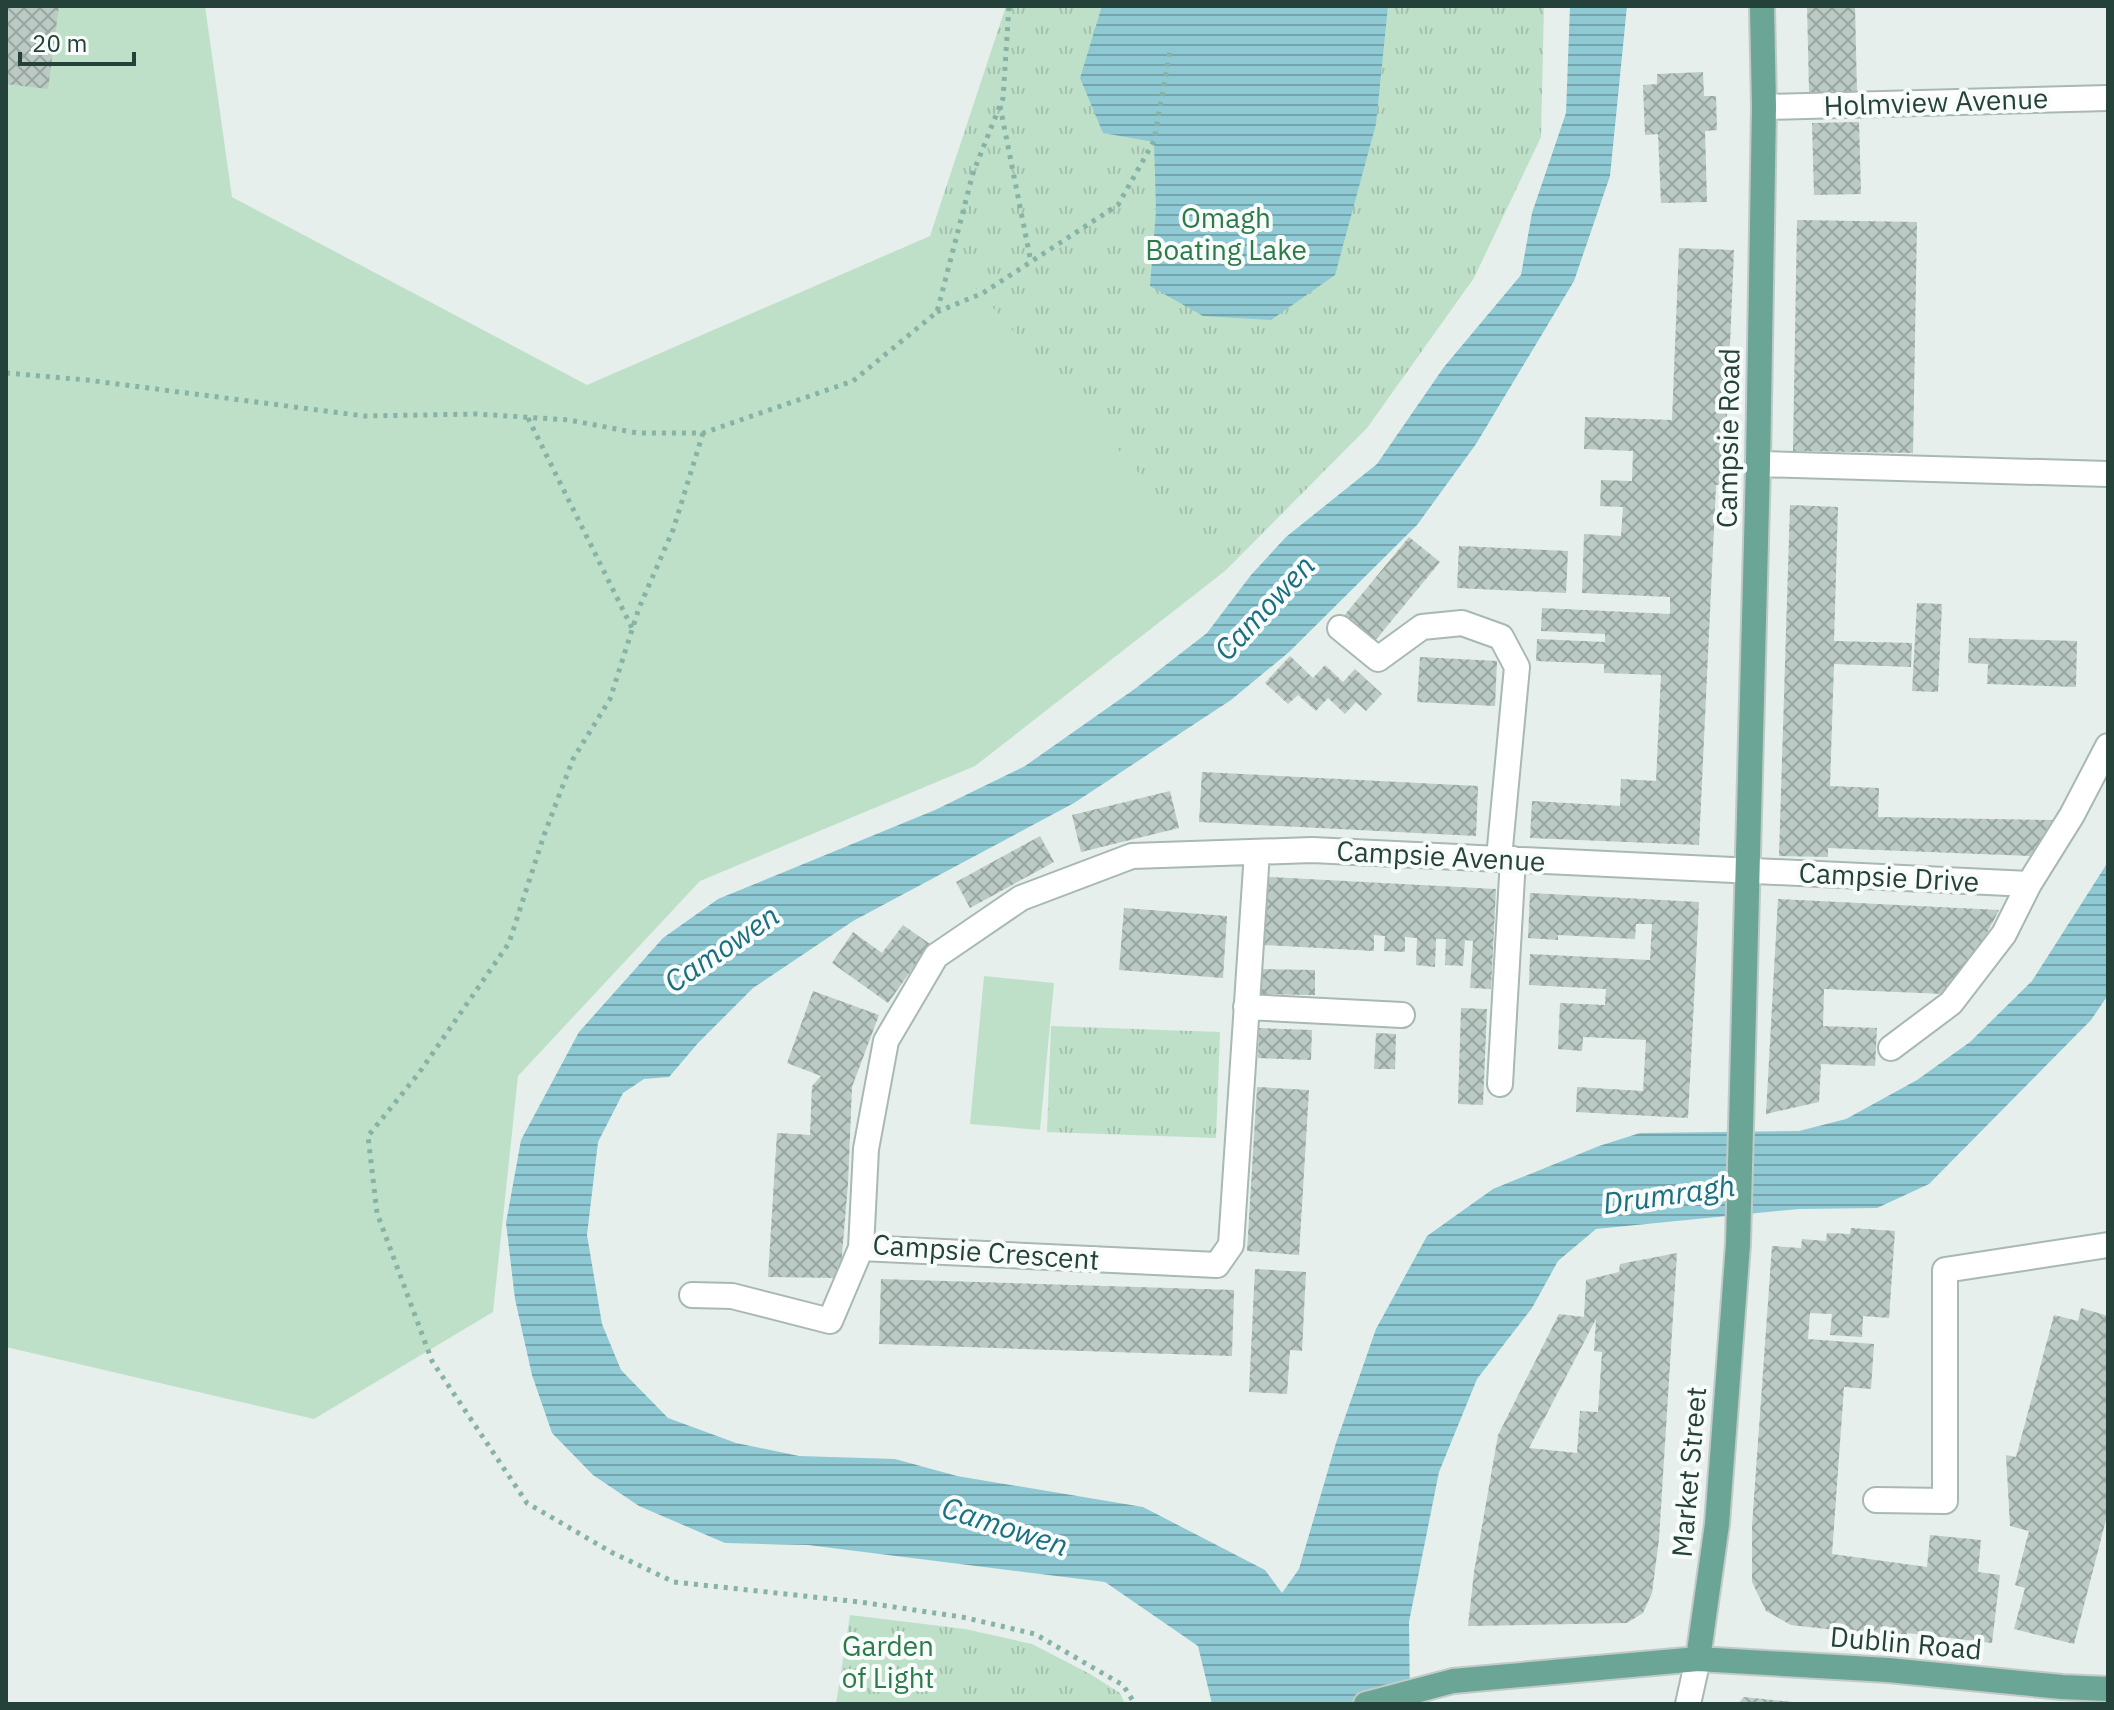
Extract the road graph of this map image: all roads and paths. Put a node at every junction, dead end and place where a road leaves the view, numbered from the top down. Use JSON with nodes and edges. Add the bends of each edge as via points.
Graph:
{"nodes":[{"id":1,"x":1009,"y":6,"type":"edge"},
{"id":2,"x":1762,"y":6,"type":"edge"},
{"id":3,"x":1170,"y":51,"type":"dead end"},
{"id":4,"x":2108,"y":98,"type":"edge"},
{"id":5,"x":1000,"y":104,"type":"junction"},
{"id":6,"x":1764,"y":107,"type":"junction"},
{"id":7,"x":1031,"y":262,"type":"junction"},
{"id":8,"x":937,"y":312,"type":"junction"},
{"id":9,"x":6,"y":373,"type":"edge"},
{"id":10,"x":527,"y":417,"type":"junction"},
{"id":11,"x":703,"y":433,"type":"junction"},
{"id":12,"x":1758,"y":464,"type":"junction"},
{"id":13,"x":2108,"y":474,"type":"edge"},
{"id":14,"x":1340,"y":628,"type":"dead end"},
{"id":15,"x":632,"y":629,"type":"junction"},
{"id":16,"x":2108,"y":746,"type":"edge"},
{"id":17,"x":1257,"y":852,"type":"junction"},
{"id":18,"x":1132,"y":856,"type":"joint"},
{"id":19,"x":1506,"y":859,"type":"junction"},
{"id":20,"x":1749,"y":870,"type":"junction"},
{"id":21,"x":2029,"y":884,"type":"junction"},
{"id":22,"x":1246,"y":1007,"type":"junction"},
{"id":23,"x":1402,"y":1015,"type":"dead end"},
{"id":24,"x":1891,"y":1048,"type":"dead end"},
{"id":25,"x":1500,"y":1084,"type":"dead end"},
{"id":26,"x":1740,"y":1104,"type":"joint"},
{"id":27,"x":2108,"y":1245,"type":"edge"},
{"id":28,"x":861,"y":1248,"type":"junction"},
{"id":29,"x":692,"y":1295,"type":"dead end"},
{"id":30,"x":1876,"y":1500,"type":"dead end"},
{"id":31,"x":1698,"y":1659,"type":"junction"},
{"id":32,"x":2104,"y":1694,"type":"edge"},
{"id":33,"x":1135,"y":1704,"type":"edge"},
{"id":34,"x":1366,"y":1704,"type":"edge"},
{"id":35,"x":1688,"y":1704,"type":"edge"}],
"edges":[{"from":1,"to":5,"type":"path"},
{"from":2,"to":6,"type":"main road","name":"Campsie Road"},
{"from":3,"to":7,"type":"path","via":[[1154,141],[1118,205]]},
{"from":4,"to":6,"type":"street","name":"Holmview Avenue"},
{"from":5,"to":7,"type":"path"},
{"from":5,"to":8,"type":"path","via":[[973,173]]},
{"from":6,"to":12,"type":"main road","name":"Campsie Road"},
{"from":7,"to":8,"type":"path","via":[[983,293]]},
{"from":8,"to":11,"type":"path","via":[[853,381]]},
{"from":9,"to":10,"type":"path","via":[[364,416]]},
{"from":10,"to":11,"type":"path","via":[[637,433]]},
{"from":10,"to":15,"type":"path"},
{"from":11,"to":15,"type":"path","via":[[673,530]]},
{"from":12,"to":13,"type":"street"},
{"from":12,"to":20,"type":"main road","name":"Campsie Road"},
{"from":14,"to":19,"type":"street","via":[[1378,659],[1422,627],[1462,623],[1501,637],[1517,667]]},
{"from":15,"to":33,"type":"path","via":[[610,699],[573,759],[509,943],[419,1073],[368,1136],[377,1213],[432,1361],[527,1503],[611,1552],[674,1582],[860,1602],[1035,1634],[1123,1685]]},
{"from":16,"to":21,"type":"street"},
{"from":17,"to":18,"type":"street","name":"Campsie Avenue"},
{"from":17,"to":19,"type":"street","name":"Campsie Avenue"},
{"from":17,"to":22,"type":"street","name":"Campsie Crescent"},
{"from":18,"to":28,"type":"street","name":"Campsie Crescent","via":[[1021,898],[936,956],[886,1041],[866,1149]]},
{"from":19,"to":20,"type":"street","name":"Campsie Avenue"},
{"from":19,"to":25,"type":"street"},
{"from":20,"to":21,"type":"street","name":"Campsie Drive"},
{"from":20,"to":26,"type":"main road","name":"Campsie Road"},
{"from":21,"to":24,"type":"street","via":[[2004,934],[1951,1003]]},
{"from":22,"to":23,"type":"street"},
{"from":22,"to":28,"type":"street","name":"Campsie Crescent","via":[[1231,1245],[1217,1265]]},
{"from":26,"to":31,"type":"main road","name":"Market Street","via":[[1738,1244],[1717,1524]]},
{"from":27,"to":30,"type":"street","via":[[1945,1270],[1945,1501]]},
{"from":28,"to":29,"type":"street","via":[[830,1321],[732,1296]]},
{"from":31,"to":32,"type":"main road","name":"Dublin Road","via":[[1888,1670]]},
{"from":31,"to":34,"type":"main road","name":"Dublin Road","via":[[1453,1681]]},
{"from":31,"to":35,"type":"street","name":"Market Street"}]}
